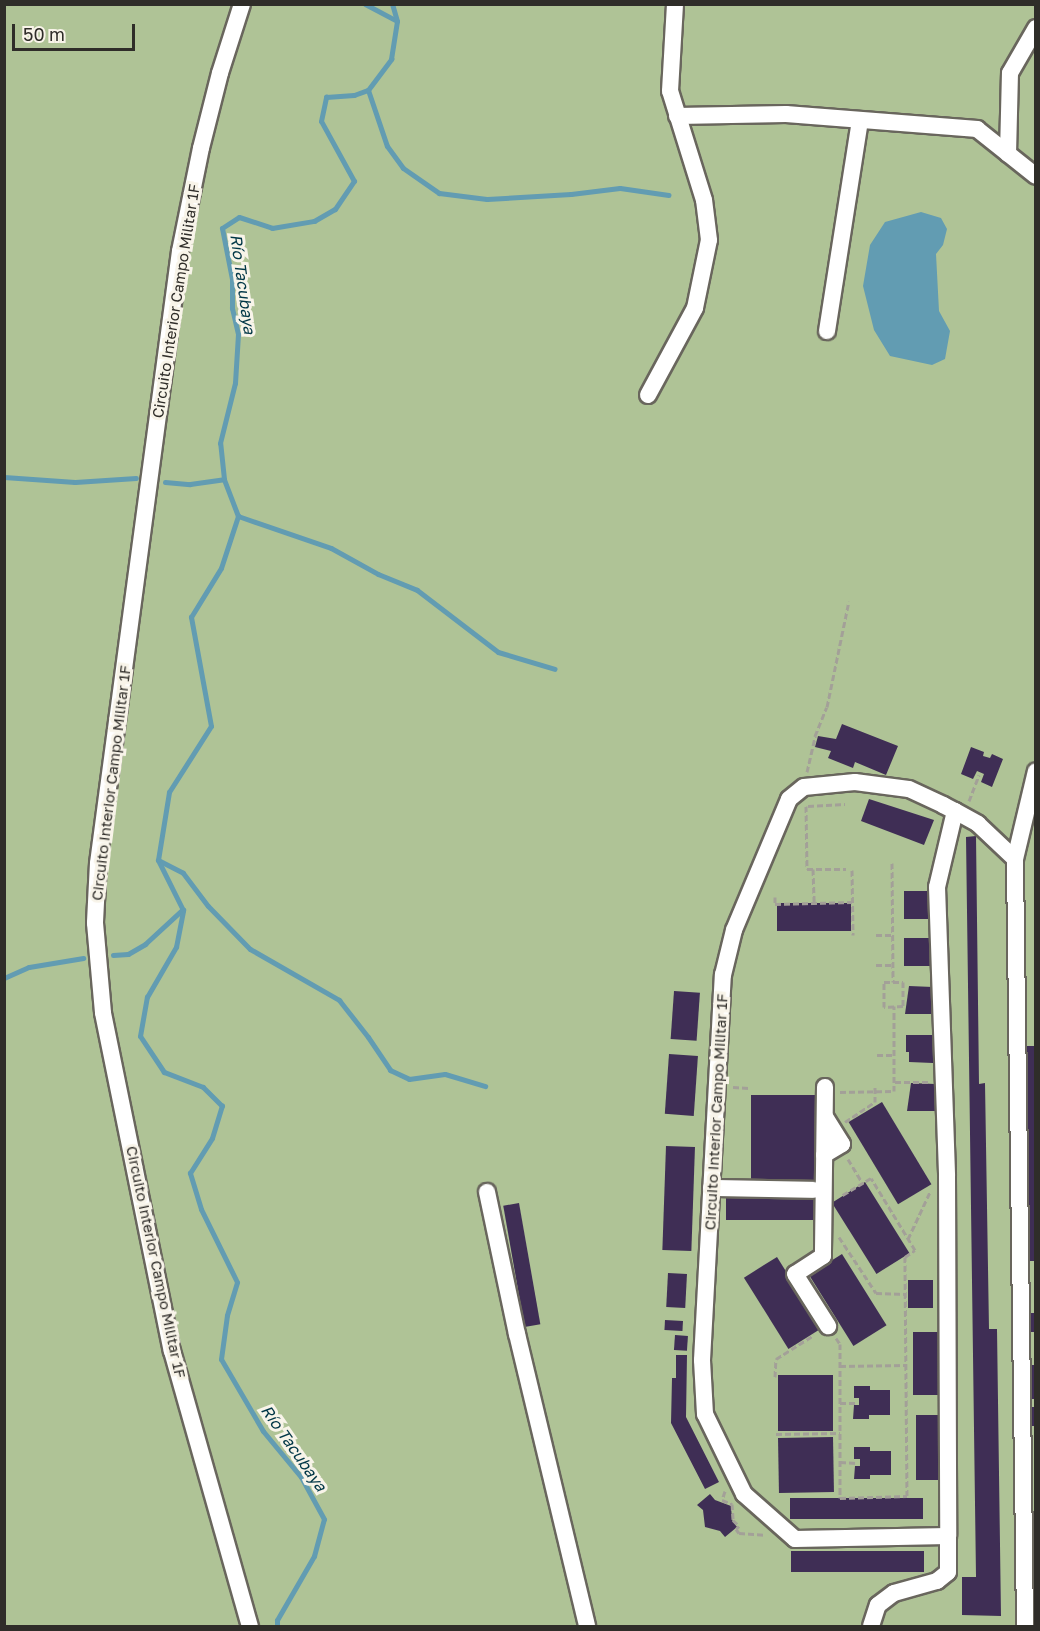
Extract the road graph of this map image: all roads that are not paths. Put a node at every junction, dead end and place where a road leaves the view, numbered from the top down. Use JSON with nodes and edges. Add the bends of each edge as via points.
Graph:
{"nodes":[{"id":1,"x":242,"y":4,"type":"edge"},
{"id":2,"x":675,"y":4,"type":"edge"},
{"id":3,"x":1035,"y":28,"type":"edge"},
{"id":4,"x":677,"y":116,"type":"junction"},
{"id":5,"x":860,"y":121,"type":"junction"},
{"id":6,"x":1008,"y":154,"type":"junction"},
{"id":7,"x":1035,"y":176,"type":"edge"},
{"id":8,"x":827,"y":331,"type":"dead end"},
{"id":9,"x":648,"y":395,"type":"dead end"},
{"id":10,"x":1035,"y":771,"type":"edge"},
{"id":11,"x":961,"y":808,"type":"junction"},
{"id":12,"x":1015,"y":859,"type":"junction"},
{"id":13,"x":825,"y":1089,"type":"road end"},
{"id":14,"x":833,"y":1130,"type":"junction"},
{"id":15,"x":824,"y":1155,"type":"junction"},
{"id":16,"x":711,"y":1188,"type":"junction"},
{"id":17,"x":813,"y":1190,"type":"dead end"},
{"id":18,"x":487,"y":1192,"type":"dead end"},
{"id":19,"x":1028,"y":1286,"type":"edge"},
{"id":20,"x":828,"y":1326,"type":"road end"},
{"id":21,"x":948,"y":1536,"type":"junction"},
{"id":22,"x":250,"y":1626,"type":"edge"},
{"id":23,"x":586,"y":1626,"type":"edge"},
{"id":24,"x":871,"y":1626,"type":"edge"},
{"id":25,"x":1025,"y":1626,"type":"edge"}],
"edges":[{"from":1,"to":22,"type":"street","name":"Circuito Interior Campo Militar 1F","via":[[201,148],[180,251],[98,863],[95,923],[104,1013],[172,1351]]},
{"from":2,"to":4,"type":"street","via":[[670,91]]},
{"from":3,"to":6,"type":"street","via":[[1010,73]]},
{"from":4,"to":5,"type":"street","via":[[786,114]]},
{"from":4,"to":9,"type":"street","via":[[704,200],[709,240],[695,308]]},
{"from":5,"to":6,"type":"street","via":[[977,129]]},
{"from":5,"to":8,"type":"street"},
{"from":6,"to":7,"type":"street"},
{"from":10,"to":12,"type":"street"},
{"from":11,"to":12,"type":"street","name":"Circuito Interior Campo Militar 1F"},
{"from":11,"to":16,"type":"street","name":"Circuito Interior Campo Militar 1F","via":[[909,789],[855,783],[804,787],[789,799],[734,930],[723,975]]},
{"from":11,"to":21,"type":"street","via":[[937,887],[947,1176]]},
{"from":12,"to":19,"type":"street"},
{"from":13,"to":14,"type":"street"},
{"from":14,"to":15,"type":"street"},
{"from":14,"to":15,"type":"street"},
{"from":15,"to":20,"type":"street","via":[[823,1256],[795,1274]]},
{"from":16,"to":17,"type":"street"},
{"from":16,"to":21,"type":"street","name":"Circuito Interior Campo Militar 1F","via":[[702,1360],[705,1414],[744,1494],[795,1539]]},
{"from":18,"to":23,"type":"street"},
{"from":19,"to":25,"type":"street"},
{"from":21,"to":24,"type":"street","via":[[948,1572],[937,1581],[894,1593],[878,1605]]}]}
